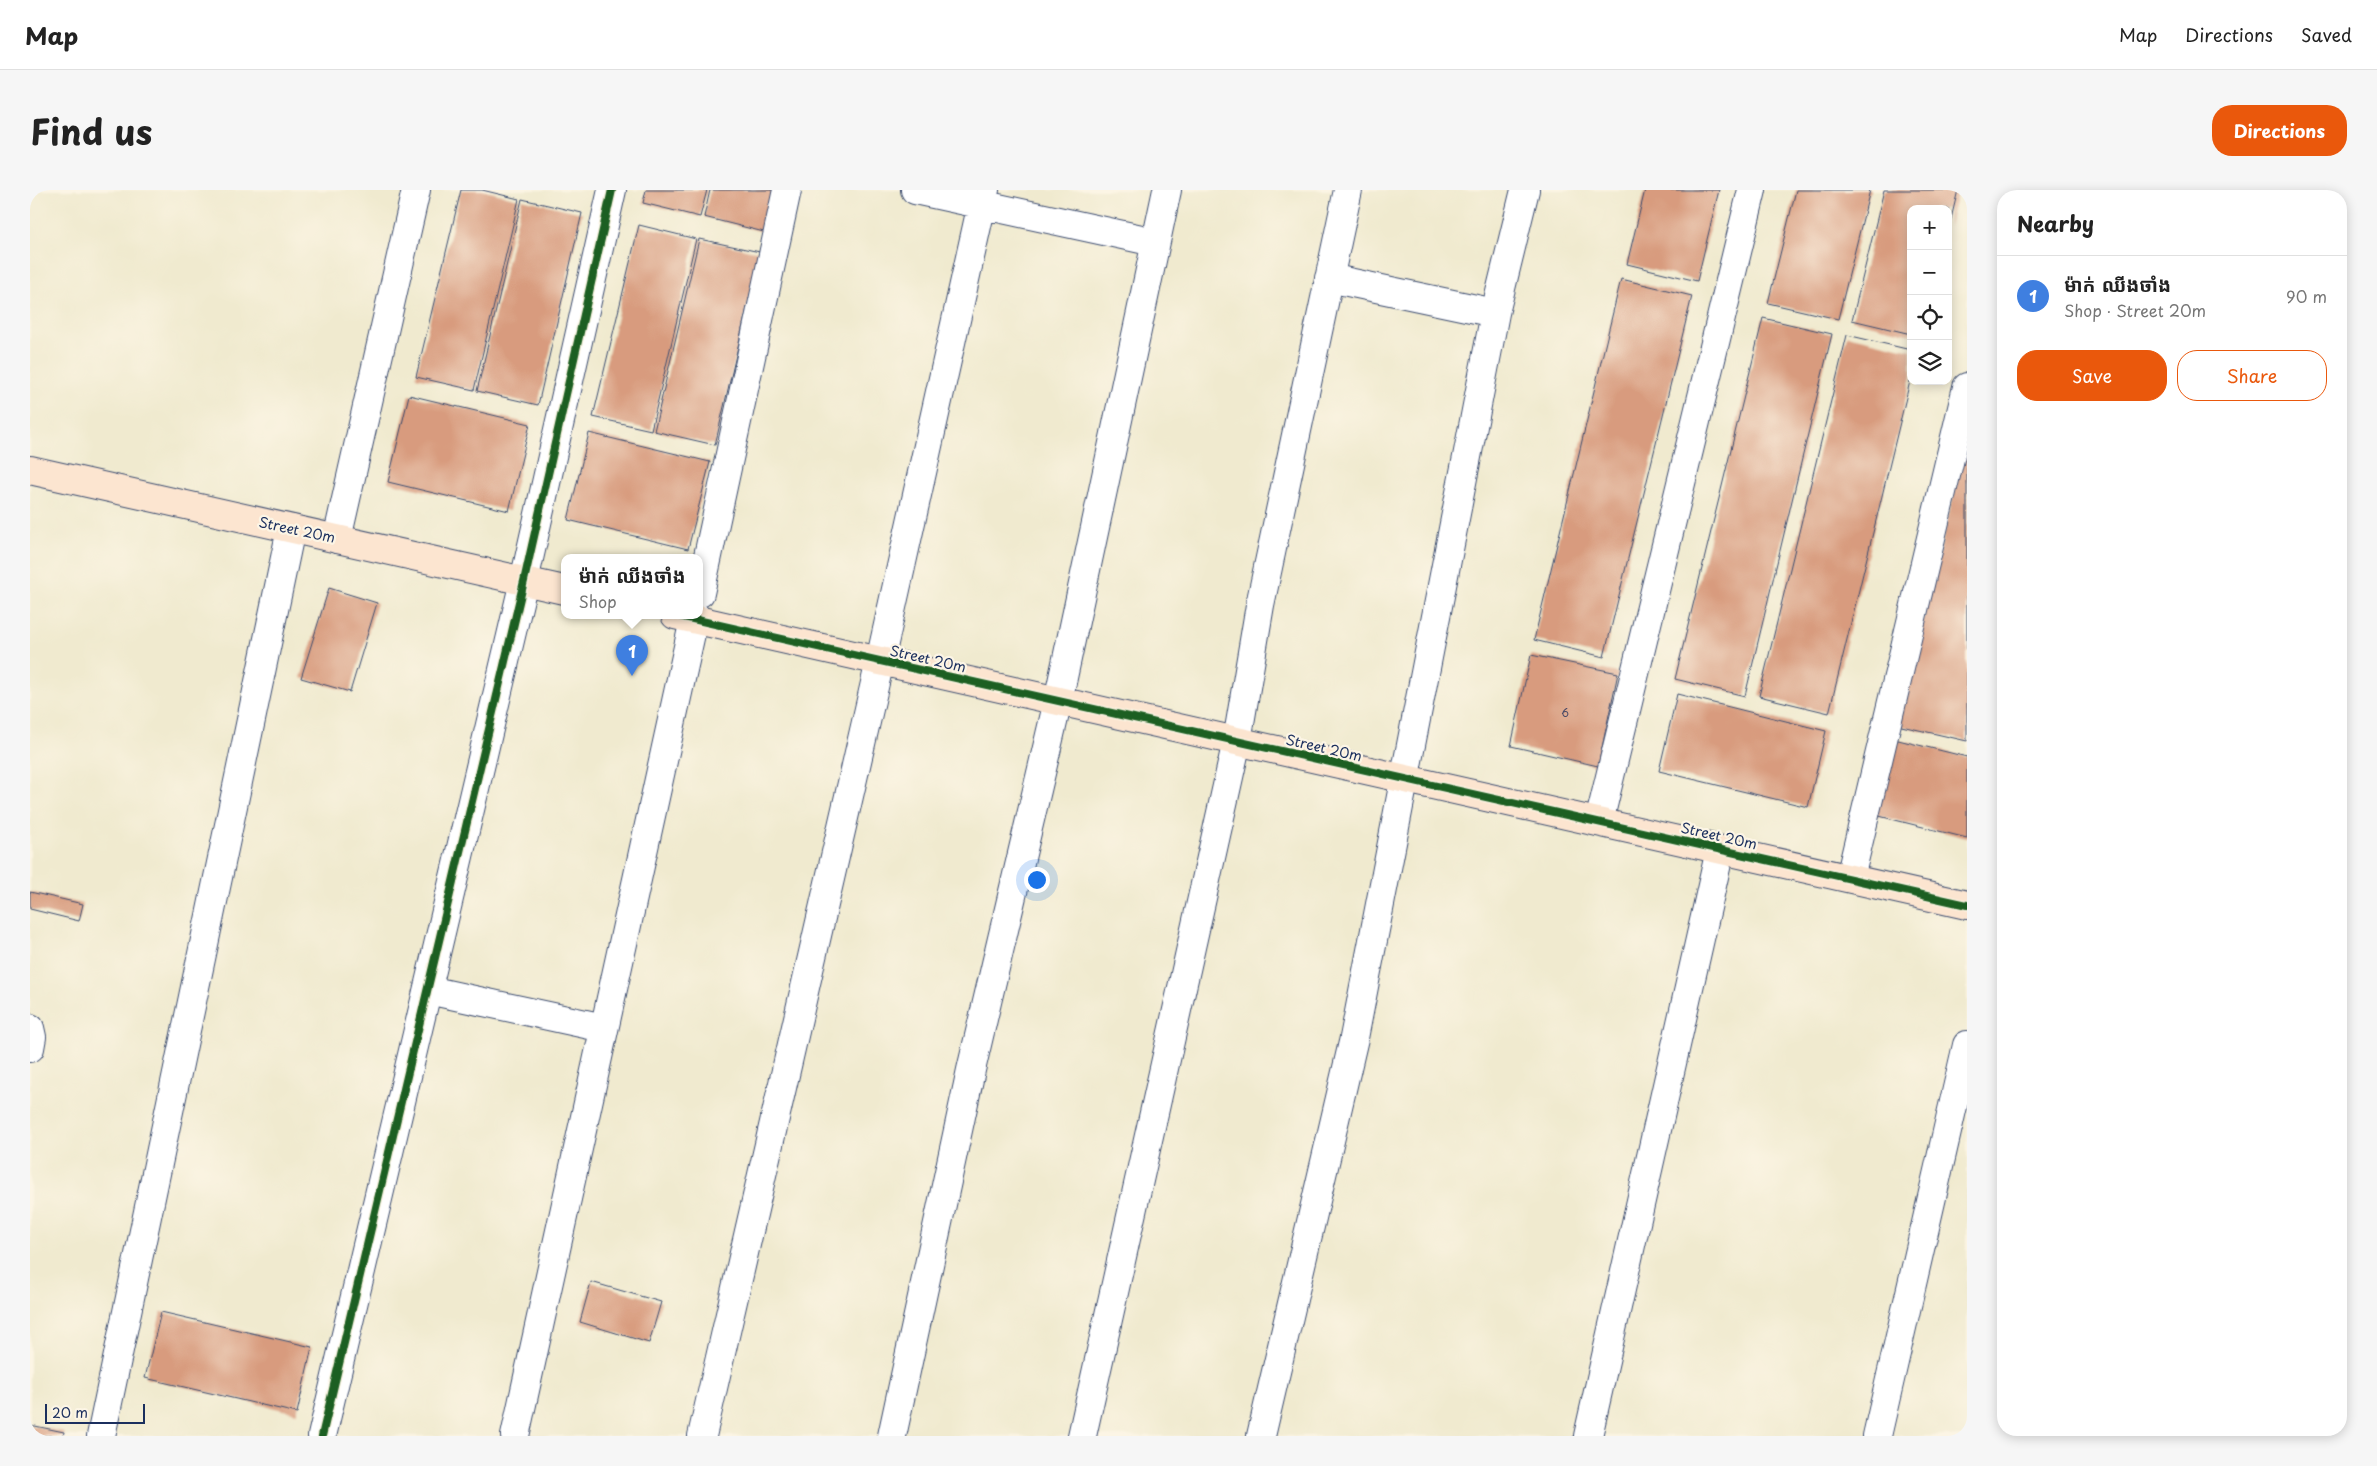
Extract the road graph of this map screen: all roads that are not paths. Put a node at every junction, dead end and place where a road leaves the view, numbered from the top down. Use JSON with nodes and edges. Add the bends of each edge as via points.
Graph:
{"nodes":[{"id":1,"x":416,"y":190,"type":"edge"},
{"id":2,"x":612,"y":190,"type":"edge"},
{"id":3,"x":787,"y":190,"type":"edge"},
{"id":4,"x":915,"y":190,"type":"edge"},
{"id":5,"x":1167,"y":190,"type":"edge"},
{"id":6,"x":1348,"y":190,"type":"edge"},
{"id":7,"x":1525,"y":190,"type":"edge"},
{"id":8,"x":1752,"y":190,"type":"edge"},
{"id":9,"x":983,"y":197,"type":"edge"},
{"id":10,"x":1155,"y":242,"type":"junction"},
{"id":11,"x":1329,"y":278,"type":"junction"},
{"id":12,"x":1495,"y":313,"type":"junction"},
{"id":13,"x":1967,"y":387,"type":"edge"},
{"id":14,"x":30,"y":470,"type":"edge"},
{"id":15,"x":290,"y":529,"type":"junction"},
{"id":16,"x":337,"y":539,"type":"junction"},
{"id":17,"x":703,"y":558,"type":"edge"},
{"id":18,"x":524,"y":581,"type":"junction"},
{"id":19,"x":561,"y":589,"type":"edge"},
{"id":20,"x":703,"y":613,"type":"edge"},
{"id":21,"x":689,"y":619,"type":"edge"},
{"id":22,"x":880,"y":661,"type":"junction"},
{"id":23,"x":1058,"y":701,"type":"junction"},
{"id":24,"x":1237,"y":741,"type":"junction"},
{"id":25,"x":1405,"y":779,"type":"junction"},
{"id":26,"x":1599,"y":822,"type":"junction"},
{"id":27,"x":1720,"y":850,"type":"junction"},
{"id":28,"x":1850,"y":878,"type":"junction"},
{"id":29,"x":1967,"y":905,"type":"edge"},
{"id":30,"x":428,"y":990,"type":"junction"},
{"id":31,"x":30,"y":1028,"type":"edge"},
{"id":32,"x":604,"y":1028,"type":"junction"},
{"id":33,"x":1967,"y":1045,"type":"edge"},
{"id":34,"x":30,"y":1048,"type":"edge"},
{"id":35,"x":101,"y":1436,"type":"edge"},
{"id":36,"x":322,"y":1436,"type":"edge"},
{"id":37,"x":515,"y":1436,"type":"edge"},
{"id":38,"x":702,"y":1436,"type":"edge"},
{"id":39,"x":892,"y":1436,"type":"edge"},
{"id":40,"x":1082,"y":1436,"type":"edge"},
{"id":41,"x":1261,"y":1436,"type":"edge"},
{"id":42,"x":1588,"y":1436,"type":"edge"},
{"id":43,"x":1877,"y":1436,"type":"edge"}],
"edges":[{"from":1,"to":16,"type":"street"},
{"from":2,"to":18,"type":"street"},
{"from":3,"to":17,"type":"street"},
{"from":4,"to":9,"type":"street"},
{"from":5,"to":10,"type":"street"},
{"from":6,"to":11,"type":"street"},
{"from":7,"to":12,"type":"street"},
{"from":8,"to":26,"type":"street"},
{"from":9,"to":10,"type":"street"},
{"from":9,"to":22,"type":"street"},
{"from":10,"to":23,"type":"street"},
{"from":11,"to":12,"type":"street"},
{"from":11,"to":24,"type":"street","via":[[1260,605]]},
{"from":12,"to":25,"type":"street"},
{"from":13,"to":28,"type":"street"},
{"from":14,"to":15,"type":"street","name":"Street 20m"},
{"from":15,"to":16,"type":"street","name":"Street 20m"},
{"from":15,"to":35,"type":"street"},
{"from":16,"to":18,"type":"street","name":"Street 20m"},
{"from":18,"to":19,"type":"street","name":"Street 20m"},
{"from":18,"to":30,"type":"street"},
{"from":20,"to":22,"type":"street","name":"Street 20m"},
{"from":21,"to":32,"type":"street"},
{"from":22,"to":23,"type":"street","name":"Street 20m"},
{"from":22,"to":38,"type":"street"},
{"from":23,"to":24,"type":"street","name":"Street 20m"},
{"from":23,"to":39,"type":"street","via":[[971,1070]]},
{"from":24,"to":25,"type":"street","name":"Street 20m"},
{"from":24,"to":40,"type":"street"},
{"from":25,"to":26,"type":"street","name":"Street 20m"},
{"from":25,"to":41,"type":"street","via":[[1354,1038]]},
{"from":26,"to":27,"type":"street","name":"Street 20m"},
{"from":27,"to":28,"type":"street","name":"Street 20m"},
{"from":27,"to":42,"type":"street"},
{"from":28,"to":29,"type":"street","name":"Street 20m"},
{"from":30,"to":32,"type":"street"},
{"from":30,"to":36,"type":"street"},
{"from":31,"to":34,"type":"street"},
{"from":32,"to":37,"type":"street"},
{"from":33,"to":43,"type":"street"}]}
